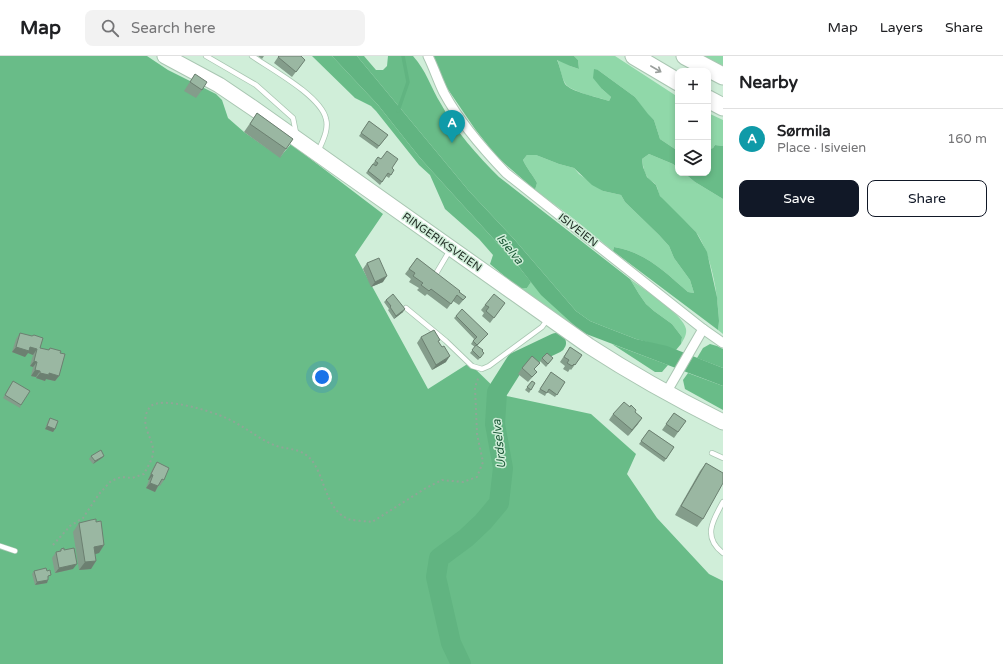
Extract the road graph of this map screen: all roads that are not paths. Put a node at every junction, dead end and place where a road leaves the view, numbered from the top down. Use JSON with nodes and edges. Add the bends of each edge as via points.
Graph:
{"nodes":[{"id":1,"x":165,"y":56,"type":"edge"},
{"id":2,"x":206,"y":56,"type":"edge"},
{"id":3,"x":252,"y":56,"type":"edge"},
{"id":4,"x":428,"y":56,"type":"edge"},
{"id":5,"x":634,"y":56,"type":"edge"},
{"id":6,"x":685,"y":56,"type":"edge"},
{"id":7,"x":723,"y":76,"type":"edge"},
{"id":8,"x":675,"y":80,"type":"edge"},
{"id":9,"x":711,"y":101,"type":"edge"},
{"id":10,"x":723,"y":107,"type":"edge"},
{"id":11,"x":297,"y":139,"type":"junction"},
{"id":12,"x":318,"y":154,"type":"junction"},
{"id":13,"x":451,"y":249,"type":"junction"},
{"id":14,"x":437,"y":272,"type":"edge"},
{"id":15,"x":406,"y":308,"type":"edge"},
{"id":16,"x":549,"y":318,"type":"junction"},
{"id":17,"x":703,"y":329,"type":"junction"},
{"id":18,"x":723,"y":342,"type":"edge"},
{"id":19,"x":666,"y":393,"type":"junction"},
{"id":20,"x":723,"y":422,"type":"edge"},
{"id":21,"x":712,"y":453,"type":"dead end"},
{"id":22,"x":723,"y":458,"type":"edge"},
{"id":23,"x":723,"y":502,"type":"edge"},
{"id":24,"x":0,"y":546,"type":"edge"},
{"id":25,"x":15,"y":551,"type":"dead end"},
{"id":26,"x":723,"y":553,"type":"edge"}],
"edges":[{"from":1,"to":11,"type":"main road","name":"RINGERIKSVEIEN","via":[[219,86]]},
{"from":2,"to":11,"type":"lane","via":[[256,85],[293,118]]},
{"from":3,"to":12,"type":"lane","via":[[299,87],[322,110],[326,119],[326,130]]},
{"from":4,"to":17,"type":"street","name":"ISIVEIEN","via":[[445,94],[461,120],[506,173]]},
{"from":5,"to":8,"type":"highway","one_way":true},
{"from":6,"to":7,"type":"highway"},
{"from":9,"to":10,"type":"highway"},
{"from":11,"to":12,"type":"main road","name":"RINGERIKSVEIEN"},
{"from":12,"to":13,"type":"main road","name":"RINGERIKSVEIEN"},
{"from":13,"to":14,"type":"lane"},
{"from":13,"to":16,"type":"main road","name":"RINGERIKSVEIEN"},
{"from":15,"to":16,"type":"lane","via":[[472,366],[482,370],[542,327]]},
{"from":16,"to":19,"type":"main road","name":"RINGERIKSVEIEN","via":[[626,370]]},
{"from":17,"to":18,"type":"street","name":"ISIVEIEN"},
{"from":17,"to":19,"type":"street"},
{"from":19,"to":20,"type":"main road","name":"RINGERIKSVEIEN"},
{"from":21,"to":22,"type":"lane"},
{"from":23,"to":26,"type":"lane","via":[[710,530],[712,539]]},
{"from":24,"to":25,"type":"lane"}]}
